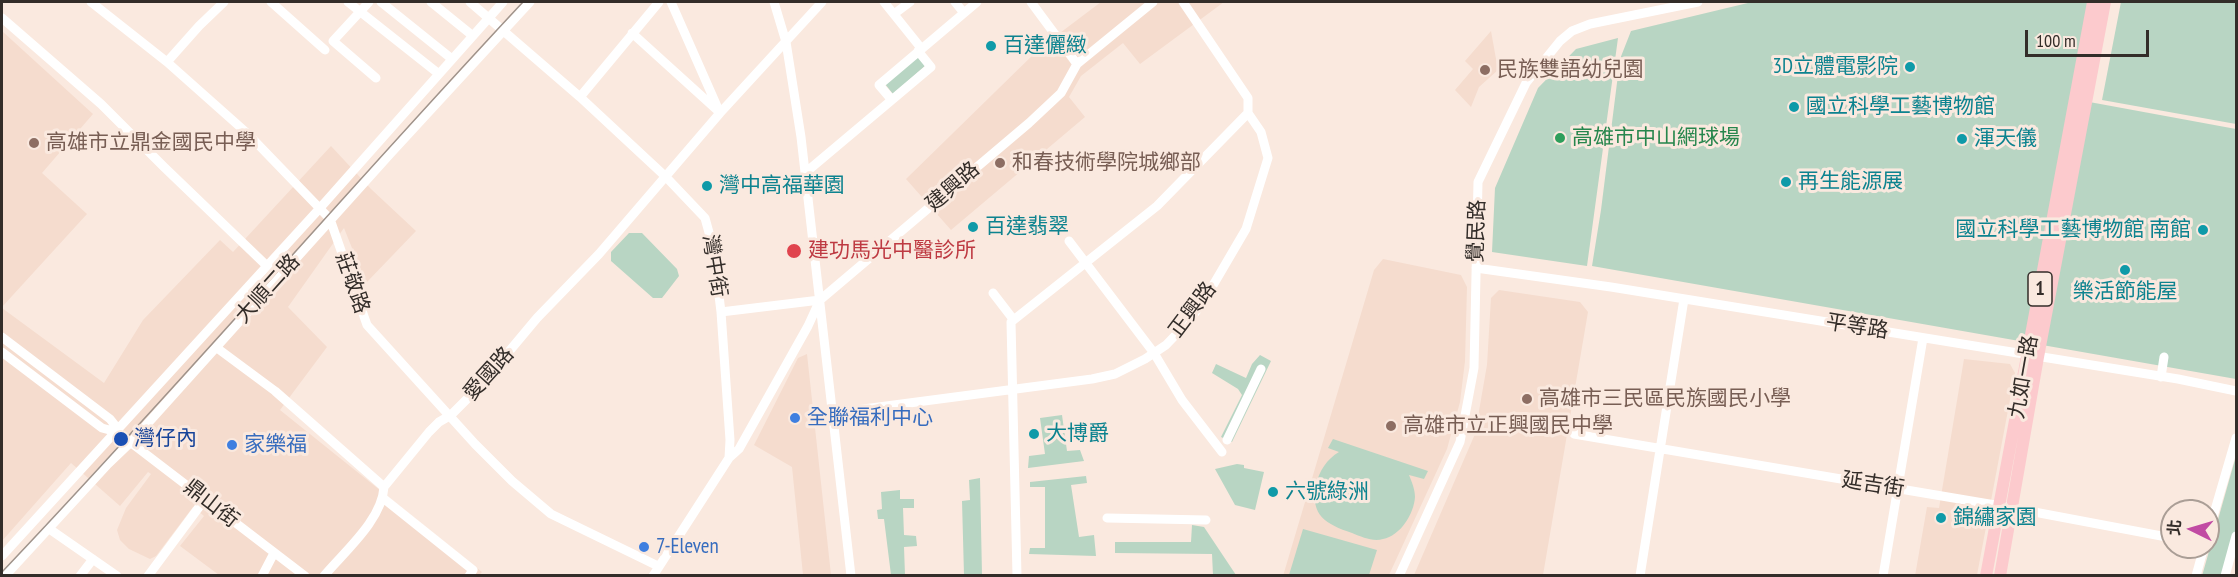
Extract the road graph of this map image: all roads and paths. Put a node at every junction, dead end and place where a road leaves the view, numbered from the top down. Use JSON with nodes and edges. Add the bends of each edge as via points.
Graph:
{"nodes":[{"id":1,"x":91,"y":2,"type":"edge"},
{"id":2,"x":224,"y":2,"type":"edge"},
{"id":3,"x":271,"y":2,"type":"edge"},
{"id":4,"x":348,"y":2,"type":"edge"},
{"id":5,"x":369,"y":2,"type":"edge"},
{"id":6,"x":381,"y":2,"type":"edge"},
{"id":7,"x":431,"y":2,"type":"edge"},
{"id":8,"x":470,"y":2,"type":"edge"},
{"id":9,"x":503,"y":2,"type":"edge"},
{"id":10,"x":530,"y":2,"type":"edge"},
{"id":11,"x":659,"y":2,"type":"edge"},
{"id":12,"x":671,"y":2,"type":"edge"},
{"id":13,"x":774,"y":2,"type":"edge"},
{"id":14,"x":822,"y":2,"type":"edge"},
{"id":15,"x":884,"y":2,"type":"edge"},
{"id":16,"x":910,"y":2,"type":"edge"},
{"id":17,"x":954,"y":2,"type":"edge"},
{"id":18,"x":977,"y":2,"type":"edge"},
{"id":19,"x":1031,"y":2,"type":"edge"},
{"id":20,"x":1183,"y":2,"type":"edge"},
{"id":21,"x":1698,"y":2,"type":"edge"},
{"id":22,"x":2093,"y":2,"type":"edge"},
{"id":23,"x":2105,"y":2,"type":"edge"},
{"id":24,"x":1146,"y":3,"type":"edge"},
{"id":25,"x":359,"y":12,"type":"junction"},
{"id":26,"x":964,"y":13,"type":"junction"},
{"id":27,"x":894,"y":14,"type":"junction"},
{"id":28,"x":2,"y":18,"type":"edge"},
{"id":29,"x":488,"y":19,"type":"junction"},
{"id":30,"x":502,"y":30,"type":"junction"},
{"id":31,"x":632,"y":33,"type":"junction"},
{"id":32,"x":473,"y":36,"type":"junction"},
{"id":33,"x":786,"y":42,"type":"junction"},
{"id":34,"x":325,"y":50,"type":"dead end"},
{"id":35,"x":920,"y":50,"type":"junction"},
{"id":36,"x":452,"y":59,"type":"junction"},
{"id":37,"x":167,"y":62,"type":"junction"},
{"id":38,"x":1077,"y":64,"type":"junction"},
{"id":39,"x":439,"y":74,"type":"junction"},
{"id":40,"x":376,"y":78,"type":"dead end"},
{"id":41,"x":580,"y":97,"type":"junction"},
{"id":42,"x":891,"y":99,"type":"junction"},
{"id":43,"x":1248,"y":112,"type":"junction"},
{"id":44,"x":720,"y":113,"type":"junction"},
{"id":45,"x":805,"y":173,"type":"junction"},
{"id":46,"x":666,"y":177,"type":"junction"},
{"id":47,"x":320,"y":208,"type":"junction"},
{"id":48,"x":330,"y":219,"type":"junction"},
{"id":49,"x":1069,"y":241,"type":"dead end"},
{"id":50,"x":1085,"y":263,"type":"junction"},
{"id":51,"x":267,"y":266,"type":"junction"},
{"id":52,"x":1476,"y":268,"type":"junction"},
{"id":53,"x":993,"y":293,"type":"dead end"},
{"id":54,"x":1684,"y":299,"type":"junction"},
{"id":55,"x":820,"y":300,"type":"junction"},
{"id":56,"x":721,"y":312,"type":"junction"},
{"id":57,"x":1013,"y":319,"type":"junction"},
{"id":58,"x":2,"y":338,"type":"edge"},
{"id":59,"x":1923,"y":338,"type":"junction"},
{"id":60,"x":217,"y":348,"type":"junction"},
{"id":61,"x":2,"y":352,"type":"edge"},
{"id":62,"x":1154,"y":353,"type":"junction"},
{"id":63,"x":2033,"y":356,"type":"junction"},
{"id":64,"x":2164,"y":357,"type":"dead end"},
{"id":65,"x":1261,"y":369,"type":"dead end"},
{"id":66,"x":2161,"y":377,"type":"junction"},
{"id":67,"x":1014,"y":390,"type":"junction"},
{"id":68,"x":2236,"y":391,"type":"edge"},
{"id":69,"x":833,"y":413,"type":"junction"},
{"id":70,"x":450,"y":416,"type":"junction"},
{"id":71,"x":117,"y":432,"type":"junction"},
{"id":72,"x":1574,"y":434,"type":"dead end"},
{"id":73,"x":2236,"y":438,"type":"edge"},
{"id":74,"x":1227,"y":440,"type":"dead end"},
{"id":75,"x":131,"y":442,"type":"junction"},
{"id":76,"x":1660,"y":449,"type":"junction"},
{"id":77,"x":1222,"y":452,"type":"dead end"},
{"id":78,"x":729,"y":458,"type":"junction"},
{"id":79,"x":384,"y":487,"type":"junction"},
{"id":80,"x":1898,"y":489,"type":"junction"},
{"id":81,"x":383,"y":498,"type":"junction"},
{"id":82,"x":205,"y":499,"type":"junction"},
{"id":83,"x":2218,"y":499,"type":"edge"},
{"id":84,"x":2007,"y":508,"type":"junction"},
{"id":85,"x":1107,"y":518,"type":"dead end"},
{"id":86,"x":1206,"y":520,"type":"dead end"},
{"id":87,"x":48,"y":528,"type":"junction"},
{"id":88,"x":2160,"y":536,"type":"edge"},
{"id":89,"x":2236,"y":536,"type":"edge"},
{"id":90,"x":274,"y":553,"type":"junction"},
{"id":91,"x":2,"y":556,"type":"edge"},
{"id":92,"x":93,"y":559,"type":"junction"},
{"id":93,"x":2201,"y":559,"type":"edge"},
{"id":94,"x":656,"y":571,"type":"edge"},
{"id":95,"x":5,"y":576,"type":"edge"},
{"id":96,"x":80,"y":576,"type":"edge"},
{"id":97,"x":117,"y":576,"type":"edge"},
{"id":98,"x":148,"y":576,"type":"edge"},
{"id":99,"x":262,"y":576,"type":"edge"},
{"id":100,"x":305,"y":576,"type":"edge"},
{"id":101,"x":324,"y":576,"type":"edge"},
{"id":102,"x":469,"y":576,"type":"edge"},
{"id":103,"x":851,"y":576,"type":"edge"},
{"id":104,"x":1017,"y":576,"type":"edge"},
{"id":105,"x":1399,"y":576,"type":"edge"},
{"id":106,"x":1640,"y":576,"type":"edge"},
{"id":107,"x":1883,"y":576,"type":"edge"},
{"id":108,"x":1986,"y":576,"type":"edge"},
{"id":109,"x":2000,"y":576,"type":"edge"},
{"id":110,"x":2196,"y":576,"type":"edge"},
{"id":111,"x":2225,"y":576,"type":"edge"}],
"edges":[{"from":1,"to":37,"type":"street","name":"莊敬路"},
{"from":2,"to":37,"type":"street"},
{"from":3,"to":34,"type":"street"},
{"from":4,"to":25,"type":"street"},
{"from":5,"to":25,"type":"street"},
{"from":6,"to":36,"type":"street"},
{"from":7,"to":32,"type":"street"},
{"from":8,"to":29,"type":"street","name":"灣中街"},
{"from":9,"to":29,"type":"street","name":"大順二路"},
{"from":10,"to":30,"type":"street","name":"大順二路"},
{"from":11,"to":31,"type":"street"},
{"from":12,"to":44,"type":"street"},
{"from":13,"to":33,"type":"street"},
{"from":14,"to":33,"type":"street","name":"愛國路"},
{"from":15,"to":27,"type":"street"},
{"from":16,"to":27,"type":"street"},
{"from":17,"to":26,"type":"street"},
{"from":18,"to":26,"type":"street"},
{"from":19,"to":38,"type":"street"},
{"from":20,"to":43,"type":"street","name":"正興路","via":[[1248,98]]},
{"from":21,"to":52,"type":"street","name":"覺民路","via":[[1590,24],[1560,41],[1526,83],[1479,182]]},
{"from":22,"to":63,"type":"main road","name":"九如一路","number":"1"},
{"from":23,"to":63,"type":"main road","name":"九如一路","number":"1"},
{"from":24,"to":38,"type":"street","name":"建興路"},
{"from":25,"to":39,"type":"street"},
{"from":25,"to":40,"type":"street","via":[[333,41]]},
{"from":26,"to":35,"type":"street"},
{"from":27,"to":35,"type":"street"},
{"from":28,"to":51,"type":"street","via":[[101,104]]},
{"from":29,"to":30,"type":"street","name":"灣中街"},
{"from":29,"to":32,"type":"street","name":"大順二路"},
{"from":30,"to":41,"type":"street","name":"灣中街"},
{"from":30,"to":48,"type":"street","name":"大順二路"},
{"from":31,"to":41,"type":"street"},
{"from":31,"to":44,"type":"street"},
{"from":32,"to":36,"type":"street","name":"大順二路"},
{"from":33,"to":44,"type":"street","name":"愛國路"},
{"from":33,"to":45,"type":"street"},
{"from":35,"to":42,"type":"street","via":[[931,67]]},
{"from":35,"to":42,"type":"street","via":[[879,85]]},
{"from":36,"to":39,"type":"street","name":"大順二路"},
{"from":37,"to":47,"type":"street","name":"莊敬路","via":[[248,134]]},
{"from":38,"to":55,"type":"street","name":"建興路","via":[[1061,93],[1029,123]]},
{"from":39,"to":47,"type":"street","name":"大順二路"},
{"from":41,"to":46,"type":"street","name":"灣中街"},
{"from":42,"to":45,"type":"street"},
{"from":43,"to":50,"type":"street","via":[[1157,206]]},
{"from":43,"to":62,"type":"street","name":"正興路","via":[[1261,132],[1268,158],[1246,229],[1189,321]]},
{"from":44,"to":46,"type":"street","name":"愛國路"},
{"from":45,"to":55,"type":"street"},
{"from":46,"to":56,"type":"street","name":"灣中街","via":[[705,218],[713,247]]},
{"from":46,"to":70,"type":"street","name":"愛國路"},
{"from":47,"to":48,"type":"street","name":"莊敬路"},
{"from":47,"to":51,"type":"street","name":"大順二路"},
{"from":48,"to":60,"type":"street","name":"大順二路"},
{"from":48,"to":70,"type":"street","name":"莊敬路","via":[[367,325]]},
{"from":49,"to":50,"type":"street"},
{"from":50,"to":57,"type":"street"},
{"from":50,"to":62,"type":"street"},
{"from":51,"to":71,"type":"street","name":"大順二路"},
{"from":52,"to":54,"type":"street","name":"平等路"},
{"from":52,"to":105,"type":"street","name":"覺民路","via":[[1474,368],[1460,442]]},
{"from":53,"to":57,"type":"street"},
{"from":54,"to":59,"type":"street","name":"平等路"},
{"from":54,"to":76,"type":"street"},
{"from":55,"to":56,"type":"street"},
{"from":55,"to":69,"type":"street"},
{"from":55,"to":78,"type":"street","via":[[739,449]]},
{"from":56,"to":78,"type":"street","name":"灣中街"},
{"from":57,"to":67,"type":"street"},
{"from":58,"to":71,"type":"street","name":"鼎山街","via":[[110,420]]},
{"from":59,"to":63,"type":"street","name":"平等路"},
{"from":59,"to":80,"type":"street"},
{"from":60,"to":75,"type":"street","name":"大順二路"},
{"from":60,"to":79,"type":"street","via":[[275,391]]},
{"from":61,"to":71,"type":"street","name":"鼎山街","via":[[102,428]]},
{"from":62,"to":67,"type":"street","name":"正興路","via":[[1115,374]]},
{"from":62,"to":77,"type":"street","via":[[1182,400]]},
{"from":63,"to":66,"type":"street","name":"平等路"},
{"from":63,"to":84,"type":"main road","name":"九如一路","number":"1"},
{"from":64,"to":66,"type":"street"},
{"from":65,"to":74,"type":"street"},
{"from":66,"to":68,"type":"street","name":"平等路"},
{"from":67,"to":69,"type":"street","name":"正興路"},
{"from":67,"to":104,"type":"street"},
{"from":69,"to":103,"type":"street"},
{"from":70,"to":79,"type":"street","name":"愛國路","via":[[429,432]]},
{"from":70,"to":94,"type":"street","name":"莊敬路","via":[[512,481],[551,514]]},
{"from":71,"to":75,"type":"street","name":"鼎山街"},
{"from":71,"to":91,"type":"street","name":"大順二路"},
{"from":72,"to":76,"type":"street","name":"延吉街"},
{"from":73,"to":83,"type":"street"},
{"from":75,"to":82,"type":"street","name":"鼎山街"},
{"from":75,"to":87,"type":"street","name":"大順二路"},
{"from":76,"to":80,"type":"street","name":"延吉街"},
{"from":76,"to":106,"type":"street"},
{"from":78,"to":94,"type":"street"},
{"from":79,"to":81,"type":"street"},
{"from":80,"to":84,"type":"street","name":"延吉街"},
{"from":80,"to":107,"type":"street"},
{"from":81,"to":101,"type":"street","via":[[374,518]]},
{"from":81,"to":102,"type":"street","via":[[473,570]]},
{"from":82,"to":90,"type":"street","name":"鼎山街"},
{"from":82,"to":98,"type":"street"},
{"from":84,"to":88,"type":"street","name":"延吉街"},
{"from":84,"to":108,"type":"main road","name":"九如一路","number":"1"},
{"from":84,"to":109,"type":"main road","name":"九如一路","number":"1"},
{"from":85,"to":86,"type":"street"},
{"from":87,"to":92,"type":"street"},
{"from":87,"to":95,"type":"street","name":"大順二路"},
{"from":89,"to":111,"type":"street"},
{"from":90,"to":99,"type":"street"},
{"from":90,"to":100,"type":"street","name":"鼎山街"},
{"from":92,"to":96,"type":"street"},
{"from":92,"to":97,"type":"street"},
{"from":93,"to":110,"type":"street"}]}
